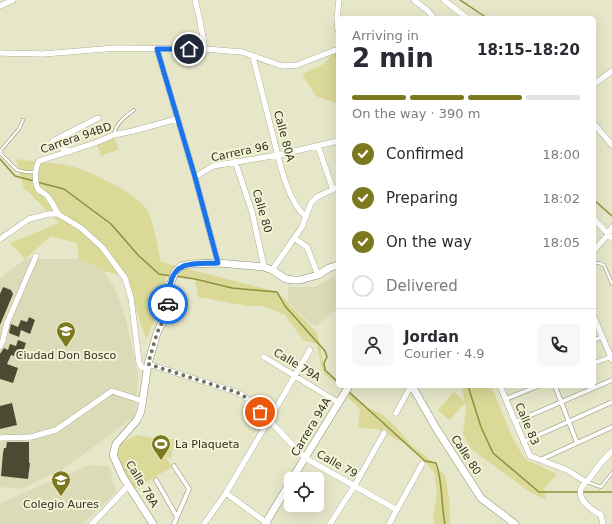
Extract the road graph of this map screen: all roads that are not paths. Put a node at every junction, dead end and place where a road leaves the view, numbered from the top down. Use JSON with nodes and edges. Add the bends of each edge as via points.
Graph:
{"nodes":[{"id":1,"x":13,"y":0,"type":"edge"},
{"id":2,"x":195,"y":0,"type":"edge"},
{"id":3,"x":339,"y":0,"type":"edge"},
{"id":4,"x":414,"y":0,"type":"edge"},
{"id":5,"x":444,"y":0,"type":"edge"},
{"id":6,"x":0,"y":6,"type":"edge"},
{"id":7,"x":337,"y":16,"type":"edge"},
{"id":8,"x":432,"y":16,"type":"edge"},
{"id":9,"x":464,"y":16,"type":"edge"},
{"id":10,"x":157,"y":49,"type":"junction"},
{"id":11,"x":205,"y":49,"type":"junction"},
{"id":12,"x":336,"y":50,"type":"edge"},
{"id":13,"x":0,"y":53,"type":"edge"},
{"id":14,"x":253,"y":57,"type":"junction"},
{"id":15,"x":611,"y":73,"type":"edge"},
{"id":16,"x":596,"y":83,"type":"edge"},
{"id":17,"x":134,"y":110,"type":"dead end"},
{"id":18,"x":98,"y":118,"type":"dead end"},
{"id":19,"x":177,"y":119,"type":"junction"},
{"id":20,"x":23,"y":120,"type":"dead end"},
{"id":21,"x":596,"y":126,"type":"edge"},
{"id":22,"x":114,"y":135,"type":"junction"},
{"id":23,"x":336,"y":142,"type":"edge"},
{"id":24,"x":612,"y":145,"type":"edge"},
{"id":25,"x":318,"y":146,"type":"junction"},
{"id":26,"x":70,"y":152,"type":"junction"},
{"id":27,"x":0,"y":153,"type":"edge"},
{"id":28,"x":278,"y":155,"type":"junction"},
{"id":29,"x":235,"y":161,"type":"junction"},
{"id":30,"x":37,"y":172,"type":"junction"},
{"id":31,"x":195,"y":177,"type":"junction"},
{"id":32,"x":336,"y":188,"type":"edge"},
{"id":33,"x":58,"y":214,"type":"junction"},
{"id":34,"x":305,"y":216,"type":"junction"},
{"id":35,"x":596,"y":221,"type":"edge"},
{"id":36,"x":612,"y":227,"type":"edge"},
{"id":37,"x":610,"y":236,"type":"edge"},
{"id":38,"x":294,"y":238,"type":"junction"},
{"id":39,"x":0,"y":239,"type":"edge"},
{"id":40,"x":596,"y":249,"type":"edge"},
{"id":41,"x":36,"y":256,"type":"dead end"},
{"id":42,"x":218,"y":263,"type":"junction"},
{"id":43,"x":596,"y":263,"type":"edge"},
{"id":44,"x":336,"y":266,"type":"edge"},
{"id":45,"x":264,"y":267,"type":"junction"},
{"id":46,"x":272,"y":270,"type":"junction"},
{"id":47,"x":318,"y":275,"type":"junction"},
{"id":48,"x":612,"y":284,"type":"edge"},
{"id":49,"x":596,"y":322,"type":"edge"},
{"id":50,"x":602,"y":337,"type":"junction"},
{"id":51,"x":596,"y":339,"type":"edge"},
{"id":52,"x":0,"y":347,"type":"edge"},
{"id":53,"x":310,"y":350,"type":"dead end"},
{"id":54,"x":264,"y":357,"type":"dead end"},
{"id":55,"x":611,"y":358,"type":"edge"},
{"id":56,"x":596,"y":362,"type":"edge"},
{"id":57,"x":148,"y":367,"type":"junction"},
{"id":58,"x":295,"y":375,"type":"junction"},
{"id":59,"x":612,"y":380,"type":"edge"},
{"id":60,"x":596,"y":387,"type":"edge"},
{"id":61,"x":348,"y":388,"type":"edge"},
{"id":62,"x":410,"y":388,"type":"edge"},
{"id":63,"x":412,"y":388,"type":"edge"},
{"id":64,"x":501,"y":388,"type":"edge"},
{"id":65,"x":533,"y":388,"type":"edge"},
{"id":66,"x":556,"y":388,"type":"edge"},
{"id":67,"x":594,"y":388,"type":"edge"},
{"id":68,"x":506,"y":399,"type":"junction"},
{"id":69,"x":143,"y":402,"type":"junction"},
{"id":70,"x":339,"y":402,"type":"junction"},
{"id":71,"x":562,"y":402,"type":"junction"},
{"id":72,"x":612,"y":402,"type":"edge"},
{"id":73,"x":396,"y":413,"type":"dead end"},
{"id":74,"x":269,"y":420,"type":"junction"},
{"id":75,"x":569,"y":421,"type":"junction"},
{"id":76,"x":515,"y":422,"type":"junction"},
{"id":77,"x":612,"y":427,"type":"edge"},
{"id":78,"x":384,"y":434,"type":"dead end"},
{"id":79,"x":0,"y":438,"type":"edge"},
{"id":80,"x":523,"y":442,"type":"junction"},
{"id":81,"x":577,"y":443,"type":"junction"},
{"id":82,"x":612,"y":451,"type":"edge"},
{"id":83,"x":305,"y":458,"type":"junction"},
{"id":84,"x":540,"y":460,"type":"junction"},
{"id":85,"x":422,"y":464,"type":"dead end"},
{"id":86,"x":174,"y":466,"type":"dead end"},
{"id":87,"x":297,"y":472,"type":"edge"},
{"id":88,"x":612,"y":473,"type":"edge"},
{"id":89,"x":156,"y":480,"type":"dead end"},
{"id":90,"x":586,"y":482,"type":"junction"},
{"id":91,"x":355,"y":485,"type":"junction"},
{"id":92,"x":128,"y":486,"type":"junction"},
{"id":93,"x":226,"y":493,"type":"junction"},
{"id":94,"x":284,"y":494,"type":"edge"},
{"id":95,"x":397,"y":510,"type":"junction"},
{"id":96,"x":177,"y":517,"type":"junction"},
{"id":97,"x":150,"y":523,"type":"edge"},
{"id":98,"x":92,"y":524,"type":"edge"},
{"id":99,"x":174,"y":524,"type":"edge"},
{"id":100,"x":204,"y":524,"type":"edge"},
{"id":101,"x":266,"y":524,"type":"edge"},
{"id":102,"x":330,"y":524,"type":"edge"},
{"id":103,"x":389,"y":524,"type":"edge"},
{"id":104,"x":515,"y":524,"type":"edge"},
{"id":105,"x":603,"y":524,"type":"edge"}],
"edges":[{"from":1,"to":6,"type":"street"},
{"from":2,"to":11,"type":"street"},
{"from":3,"to":7,"type":"street"},
{"from":4,"to":8,"type":"street"},
{"from":5,"to":9,"type":"street"},
{"from":10,"to":11,"type":"street"},
{"from":10,"to":13,"type":"street","via":[[116,48],[43,54]]},
{"from":10,"to":19,"type":"street"},
{"from":11,"to":14,"type":"street","via":[[242,52]]},
{"from":12,"to":14,"type":"street","via":[[297,66],[282,66]]},
{"from":14,"to":28,"type":"street","name":"Calle 80A"},
{"from":15,"to":16,"type":"street"},
{"from":17,"to":22,"type":"lane","via":[[121,120]]},
{"from":18,"to":26,"type":"street","via":[[53,141]]},
{"from":19,"to":22,"type":"street","name":"Carrera 94BD"},
{"from":19,"to":31,"type":"street"},
{"from":20,"to":27,"type":"lane","via":[[20,129]]},
{"from":21,"to":24,"type":"street"},
{"from":22,"to":26,"type":"street","name":"Carrera 94BD"},
{"from":23,"to":25,"type":"street","name":"Carrera 96"},
{"from":25,"to":28,"type":"street","name":"Carrera 96"},
{"from":25,"to":32,"type":"street"},
{"from":26,"to":30,"type":"street","name":"Carrera 94BD","via":[[39,161]]},
{"from":27,"to":30,"type":"lane","via":[[17,170]]},
{"from":28,"to":29,"type":"street","name":"Carrera 96"},
{"from":28,"to":34,"type":"street","name":"Calle 80A","via":[[290,192],[298,209]]},
{"from":29,"to":31,"type":"street","name":"Carrera 96","via":[[213,166]]},
{"from":29,"to":45,"type":"street","name":"Calle 80","via":[[252,212]]},
{"from":30,"to":33,"type":"street","name":"Carrera 94BD","via":[[38,189],[48,196]]},
{"from":31,"to":42,"type":"street"},
{"from":32,"to":34,"type":"street","via":[[314,200]]},
{"from":33,"to":39,"type":"street","via":[[29,219]]},
{"from":33,"to":57,"type":"street","via":[[81,228],[102,247],[125,278],[131,298],[139,362],[141,367]]},
{"from":34,"to":38,"type":"street","via":[[302,227]]},
{"from":35,"to":37,"type":"street"},
{"from":36,"to":37,"type":"street"},
{"from":37,"to":40,"type":"street"},
{"from":38,"to":46,"type":"street"},
{"from":38,"to":47,"type":"street","via":[[307,248]]},
{"from":41,"to":52,"type":"street","via":[[7,323]]},
{"from":42,"to":45,"type":"street"},
{"from":42,"to":57,"type":"street","via":[[181,266],[173,275],[168,310],[157,333]]},
{"from":43,"to":48,"type":"lane","via":[[604,265]]},
{"from":44,"to":47,"type":"street"},
{"from":45,"to":46,"type":"street"},
{"from":46,"to":47,"type":"street","via":[[286,279],[293,280]]},
{"from":49,"to":50,"type":"street"},
{"from":50,"to":51,"type":"street"},
{"from":50,"to":55,"type":"street"},
{"from":53,"to":58,"type":"street"},
{"from":54,"to":58,"type":"street","name":"Calle 79A"},
{"from":55,"to":56,"type":"street"},
{"from":57,"to":69,"type":"street"},
{"from":57,"to":74,"type":"street","name":"Calle 79","via":[[236,392],[244,396]]},
{"from":58,"to":70,"type":"street","name":"Calle 79A"},
{"from":58,"to":74,"type":"street"},
{"from":59,"to":60,"type":"street"},
{"from":61,"to":70,"type":"street","name":"Carrera 94A"},
{"from":62,"to":73,"type":"street"},
{"from":63,"to":104,"type":"street","name":"Calle 80","via":[[481,498]]},
{"from":64,"to":68,"type":"street","name":"Calle 83"},
{"from":65,"to":68,"type":"street"},
{"from":66,"to":71,"type":"street"},
{"from":67,"to":71,"type":"street"},
{"from":68,"to":76,"type":"street","name":"Calle 83"},
{"from":69,"to":79,"type":"street","via":[[112,391],[56,430],[31,437]]},
{"from":69,"to":92,"type":"street","name":"Calle 78A","via":[[137,420],[116,444],[113,455]]},
{"from":70,"to":83,"type":"street","name":"Carrera 94A"},
{"from":71,"to":75,"type":"street"},
{"from":71,"to":76,"type":"street"},
{"from":72,"to":75,"type":"street"},
{"from":74,"to":83,"type":"street","name":"Calle 79"},
{"from":74,"to":93,"type":"street"},
{"from":75,"to":80,"type":"street"},
{"from":75,"to":81,"type":"street"},
{"from":76,"to":80,"type":"street","name":"Calle 83"},
{"from":77,"to":81,"type":"street"},
{"from":78,"to":91,"type":"street"},
{"from":80,"to":84,"type":"street","name":"Calle 83","via":[[530,456]]},
{"from":81,"to":84,"type":"street"},
{"from":82,"to":90,"type":"street"},
{"from":83,"to":87,"type":"street","name":"Carrera 94A"},
{"from":83,"to":91,"type":"street","name":"Calle 79"},
{"from":84,"to":90,"type":"street","name":"Calle 83","via":[[567,470]]},
{"from":85,"to":95,"type":"street"},
{"from":86,"to":96,"type":"street","via":[[189,489]]},
{"from":88,"to":90,"type":"lane","via":[[601,487]]},
{"from":89,"to":96,"type":"street"},
{"from":90,"to":105,"type":"street","via":[[581,488],[582,501],[601,515]]},
{"from":91,"to":95,"type":"street","name":"Calle 79"},
{"from":91,"to":102,"type":"street"},
{"from":92,"to":97,"type":"street","name":"Calle 78A"},
{"from":92,"to":98,"type":"street"},
{"from":93,"to":100,"type":"street"},
{"from":93,"to":101,"type":"street"},
{"from":94,"to":101,"type":"street","name":"Carrera 94A"},
{"from":95,"to":103,"type":"street"},
{"from":96,"to":99,"type":"street"}]}
